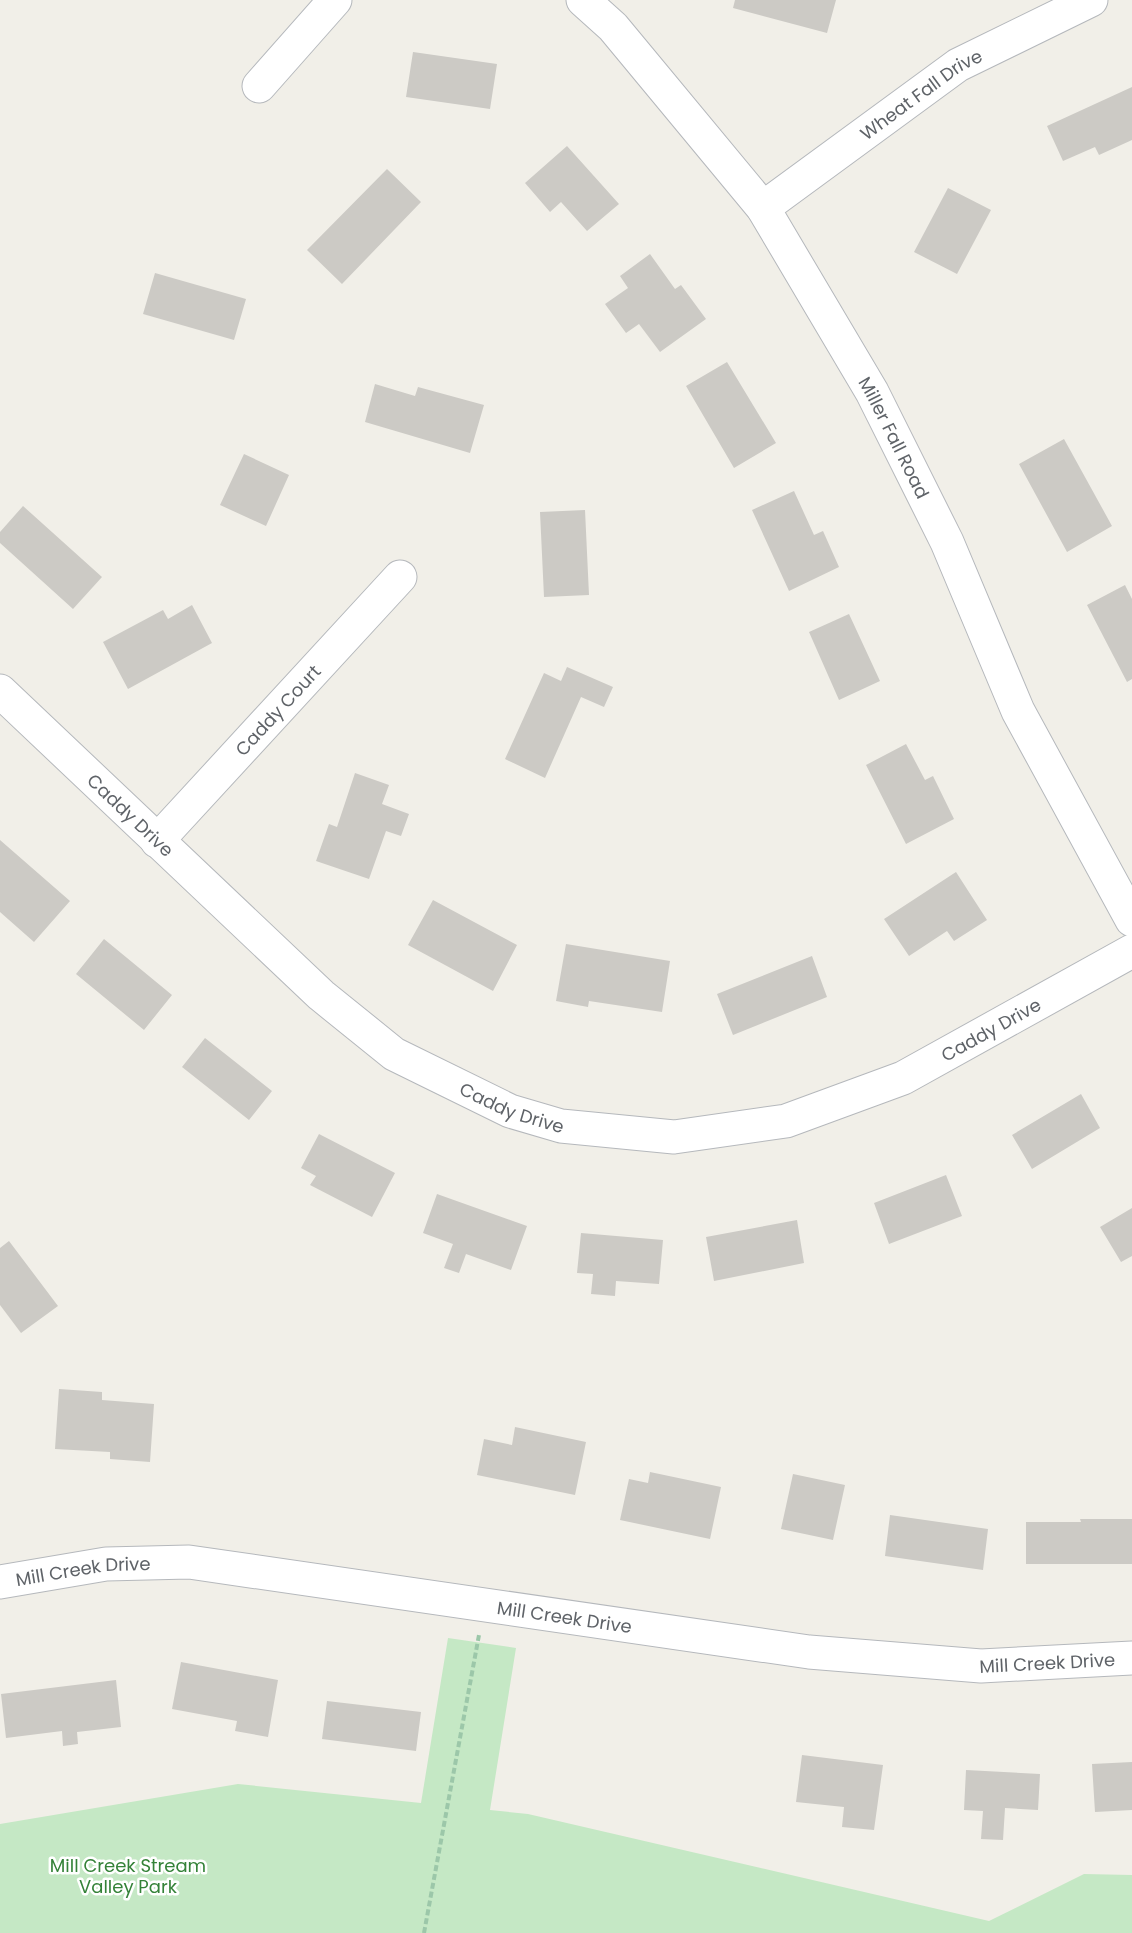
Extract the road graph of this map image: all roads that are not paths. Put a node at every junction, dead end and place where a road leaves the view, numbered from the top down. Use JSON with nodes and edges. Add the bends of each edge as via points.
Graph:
{"nodes":[{"id":1,"x":335,"y":0,"type":"edge"},
{"id":2,"x":583,"y":0,"type":"edge"},
{"id":3,"x":1091,"y":0,"type":"edge"},
{"id":4,"x":259,"y":86,"type":"dead end"},
{"id":5,"x":764,"y":208,"type":"junction"},
{"id":6,"x":400,"y":577,"type":"dead end"},
{"id":7,"x":0,"y":691,"type":"edge"},
{"id":8,"x":157,"y":842,"type":"junction"},
{"id":9,"x":1132,"y":920,"type":"edge"},
{"id":10,"x":1132,"y":951,"type":"edge"},
{"id":11,"x":0,"y":1582,"type":"edge"},
{"id":12,"x":1132,"y":1658,"type":"edge"}],
"edges":[{"from":1,"to":4,"type":"street"},
{"from":2,"to":5,"type":"street","name":"Miller Fall Road","via":[[613,27]]},
{"from":3,"to":5,"type":"street","name":"Wheat Fall Drive","via":[[958,65]]},
{"from":5,"to":9,"type":"street","name":"Miller Fall Road","via":[[872,392],[947,542],[1018,711]]},
{"from":6,"to":8,"type":"street","name":"Caddy Court"},
{"from":7,"to":8,"type":"street","name":"Caddy Drive"},
{"from":8,"to":10,"type":"street","name":"Caddy Drive","via":[[321,995],[394,1054],[510,1111],[561,1126],[674,1137],[786,1121],[903,1078]]},
{"from":11,"to":12,"type":"street","name":"Mill Creek Drive","via":[[106,1564],[189,1562],[809,1652],[981,1666]]}]}
